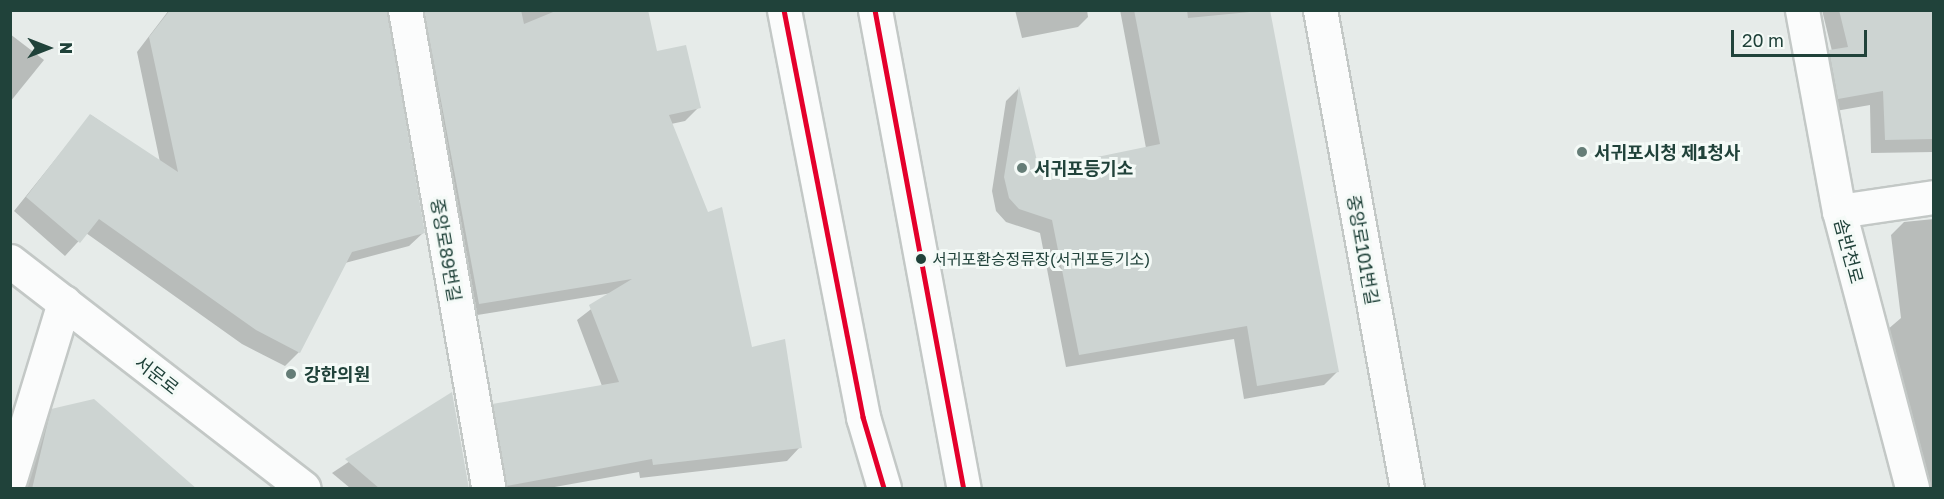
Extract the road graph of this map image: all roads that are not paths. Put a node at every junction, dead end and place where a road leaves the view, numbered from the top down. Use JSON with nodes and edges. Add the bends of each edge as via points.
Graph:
{"nodes":[{"id":1,"x":405,"y":10,"type":"edge"},
{"id":2,"x":784,"y":10,"type":"edge"},
{"id":3,"x":875,"y":10,"type":"edge"},
{"id":4,"x":1320,"y":10,"type":"edge"},
{"id":5,"x":1802,"y":10,"type":"edge"},
{"id":6,"x":1934,"y":196,"type":"edge"},
{"id":7,"x":1839,"y":211,"type":"junction"},
{"id":8,"x":10,"y":261,"type":"edge"},
{"id":9,"x":64,"y":302,"type":"junction"},
{"id":10,"x":10,"y":479,"type":"edge"},
{"id":11,"x":304,"y":489,"type":"edge"},
{"id":12,"x":488,"y":489,"type":"edge"},
{"id":13,"x":884,"y":489,"type":"edge"},
{"id":14,"x":964,"y":489,"type":"edge"},
{"id":15,"x":1407,"y":489,"type":"edge"},
{"id":16,"x":1912,"y":489,"type":"edge"}],
"edges":[{"from":1,"to":12,"type":"street","name":"중앙로89번길"},
{"from":2,"to":13,"type":"street","via":[[863,417]]},
{"from":3,"to":14,"type":"street"},
{"from":4,"to":15,"type":"street","name":"중앙로101번길"},
{"from":5,"to":7,"type":"street","name":"솜반천로"},
{"from":6,"to":7,"type":"street"},
{"from":7,"to":16,"type":"street","name":"솜반천로"},
{"from":8,"to":9,"type":"street","name":"서문로"},
{"from":9,"to":10,"type":"street"},
{"from":9,"to":11,"type":"street","name":"서문로"}]}
